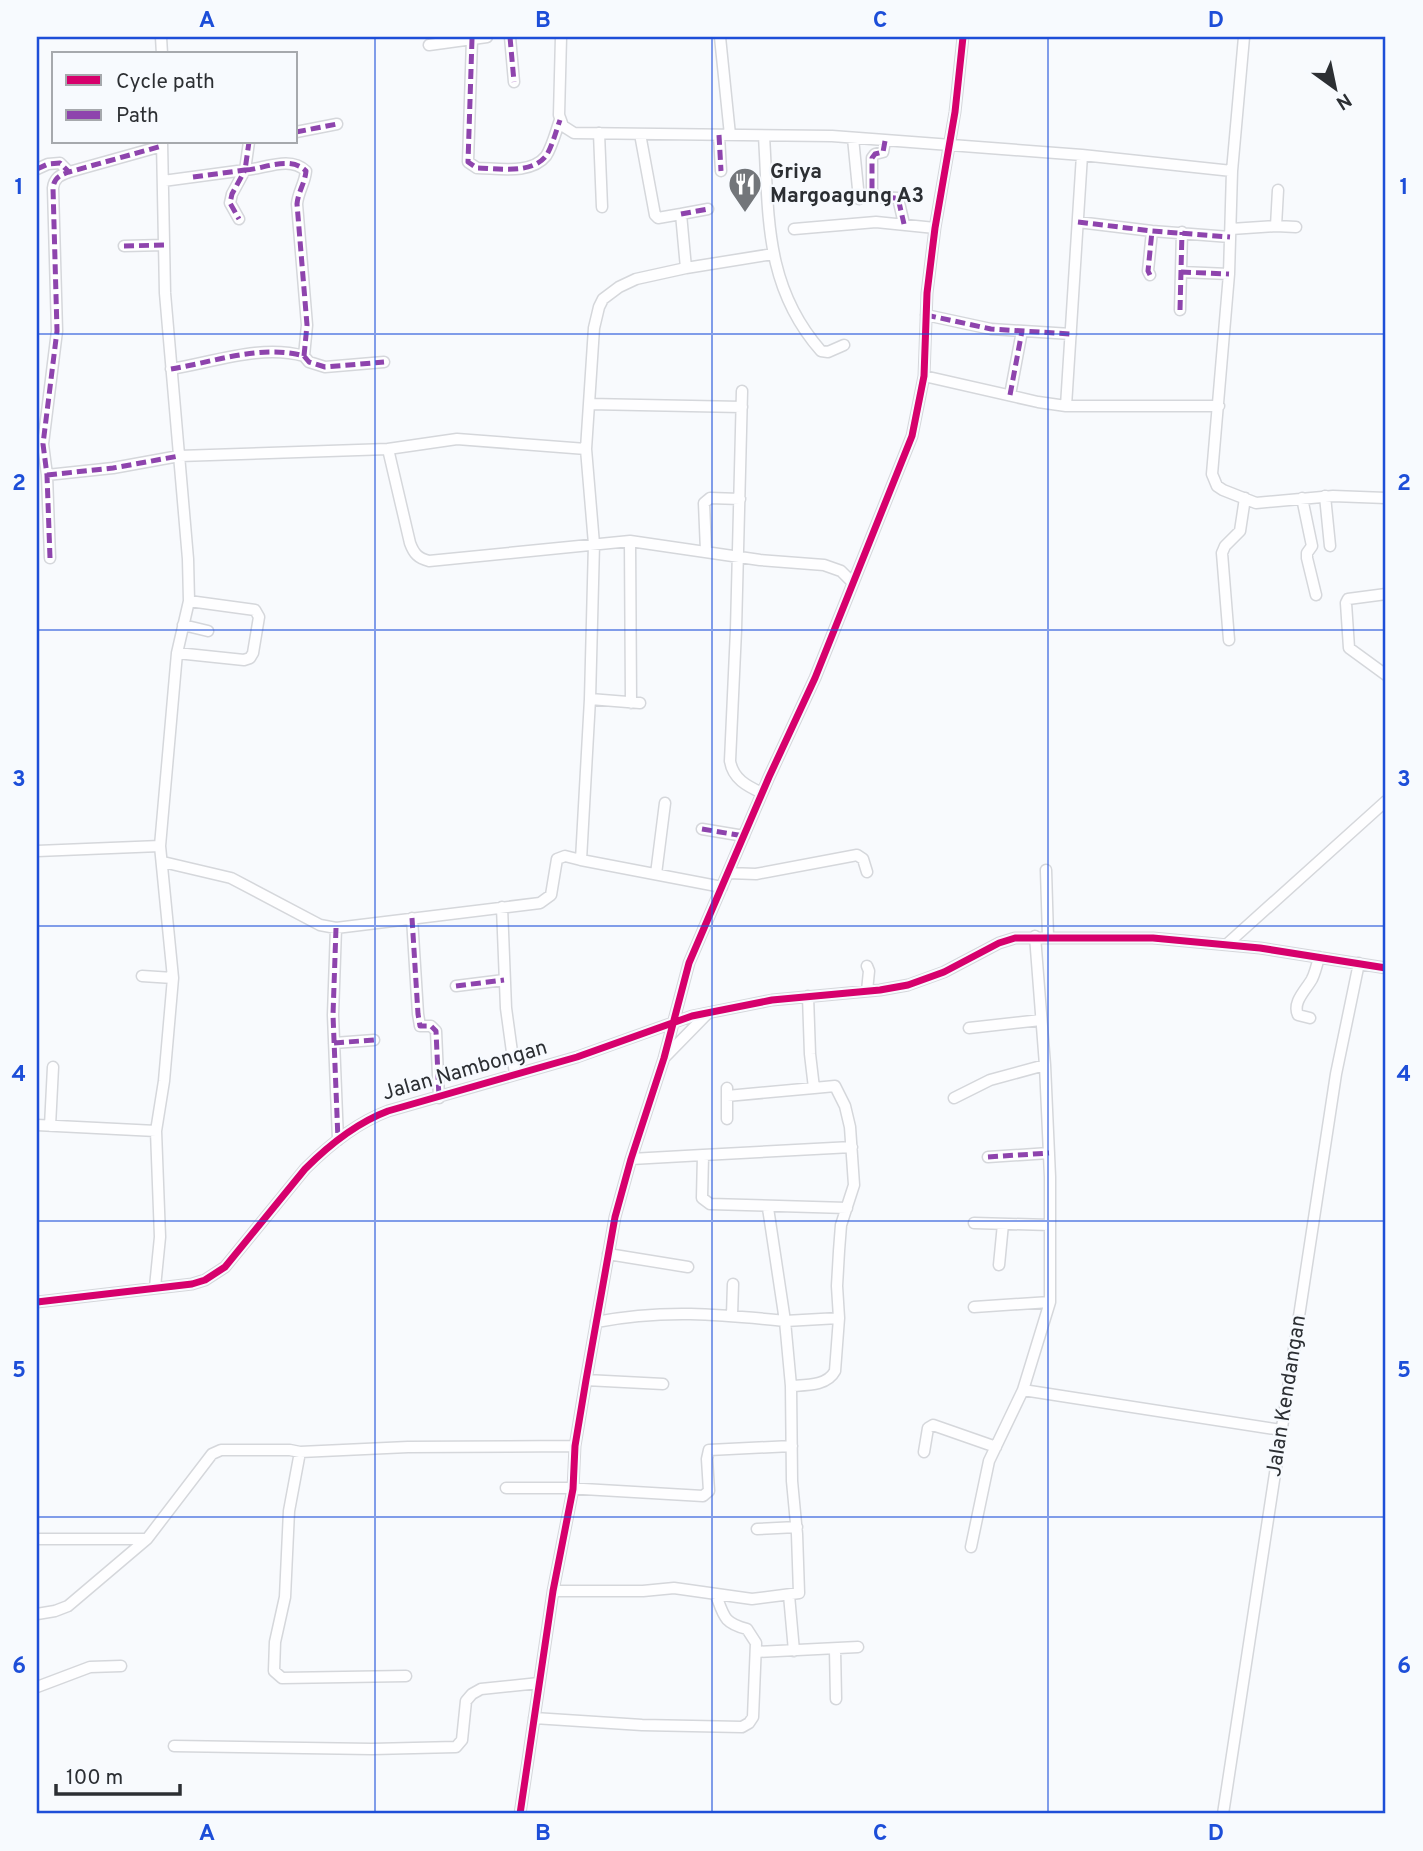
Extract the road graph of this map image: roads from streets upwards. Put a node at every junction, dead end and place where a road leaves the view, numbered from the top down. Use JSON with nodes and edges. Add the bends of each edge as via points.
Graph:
{"nodes":[{"id":1,"x":487,"y":37,"type":"edge"},
{"id":2,"x":510,"y":37,"type":"edge"},
{"id":3,"x":561,"y":37,"type":"edge"},
{"id":4,"x":720,"y":37,"type":"edge"},
{"id":5,"x":963,"y":37,"type":"edge"},
{"id":6,"x":1244,"y":37,"type":"edge"},
{"id":7,"x":472,"y":39,"type":"junction"},
{"id":8,"x":429,"y":45,"type":"dead end"},
{"id":9,"x":514,"y":82,"type":"dead end"},
{"id":10,"x":560,"y":120,"type":"junction"},
{"id":11,"x":337,"y":124,"type":"dead end"},
{"id":12,"x":298,"y":132,"type":"edge"},
{"id":13,"x":599,"y":133,"type":"junction"},
{"id":14,"x":640,"y":134,"type":"junction"},
{"id":15,"x":724,"y":135,"type":"junction"},
{"id":16,"x":764,"y":136,"type":"junction"},
{"id":17,"x":853,"y":138,"type":"junction"},
{"id":18,"x":884,"y":141,"type":"junction"},
{"id":19,"x":162,"y":144,"type":"edge"},
{"id":20,"x":249,"y":144,"type":"edge"},
{"id":21,"x":949,"y":146,"type":"junction"},
{"id":22,"x":1082,"y":155,"type":"junction"},
{"id":23,"x":37,"y":169,"type":"edge"},
{"id":24,"x":245,"y":170,"type":"junction"},
{"id":25,"x":721,"y":171,"type":"dead end"},
{"id":26,"x":1232,"y":171,"type":"junction"},
{"id":27,"x":69,"y":172,"type":"junction"},
{"id":28,"x":163,"y":181,"type":"junction"},
{"id":29,"x":1278,"y":190,"type":"dead end"},
{"id":30,"x":859,"y":199,"type":"dead end"},
{"id":31,"x":602,"y":206,"type":"dead end"},
{"id":32,"x":708,"y":209,"type":"dead end"},
{"id":33,"x":681,"y":214,"type":"junction"},
{"id":34,"x":239,"y":219,"type":"dead end"},
{"id":35,"x":1078,"y":222,"type":"junction"},
{"id":36,"x":904,"y":224,"type":"junction"},
{"id":37,"x":1276,"y":226,"type":"junction"},
{"id":38,"x":1296,"y":227,"type":"dead end"},
{"id":39,"x":935,"y":228,"type":"junction"},
{"id":40,"x":794,"y":229,"type":"dead end"},
{"id":41,"x":1152,"y":231,"type":"junction"},
{"id":42,"x":1182,"y":232,"type":"junction"},
{"id":43,"x":1230,"y":233,"type":"junction"},
{"id":44,"x":164,"y":245,"type":"junction"},
{"id":45,"x":124,"y":246,"type":"dead end"},
{"id":46,"x":772,"y":254,"type":"junction"},
{"id":47,"x":686,"y":268,"type":"junction"},
{"id":48,"x":1181,"y":272,"type":"junction"},
{"id":49,"x":1229,"y":274,"type":"junction"},
{"id":50,"x":1150,"y":275,"type":"dead end"},
{"id":51,"x":1180,"y":310,"type":"dead end"},
{"id":52,"x":926,"y":315,"type":"junction"},
{"id":53,"x":1022,"y":331,"type":"junction"},
{"id":54,"x":1071,"y":334,"type":"junction"},
{"id":55,"x":844,"y":345,"type":"dead end"},
{"id":56,"x":304,"y":356,"type":"junction"},
{"id":57,"x":384,"y":362,"type":"dead end"},
{"id":58,"x":171,"y":369,"type":"junction"},
{"id":59,"x":924,"y":376,"type":"junction"},
{"id":60,"x":742,"y":391,"type":"dead end"},
{"id":61,"x":1010,"y":396,"type":"junction"},
{"id":62,"x":589,"y":404,"type":"junction"},
{"id":63,"x":1066,"y":405,"type":"junction"},
{"id":64,"x":1219,"y":406,"type":"junction"},
{"id":65,"x":742,"y":407,"type":"junction"},
{"id":66,"x":40,"y":445,"type":"edge"},
{"id":67,"x":388,"y":449,"type":"junction"},
{"id":68,"x":586,"y":449,"type":"junction"},
{"id":69,"x":179,"y":456,"type":"junction"},
{"id":70,"x":47,"y":475,"type":"junction"},
{"id":71,"x":1325,"y":496,"type":"junction"},
{"id":72,"x":1245,"y":498,"type":"junction"},
{"id":73,"x":1302,"y":498,"type":"junction"},
{"id":74,"x":1386,"y":498,"type":"edge"},
{"id":75,"x":740,"y":499,"type":"junction"},
{"id":76,"x":42,"y":523,"type":"edge"},
{"id":77,"x":630,"y":541,"type":"junction"},
{"id":78,"x":594,"y":544,"type":"junction"},
{"id":79,"x":1330,"y":545,"type":"dead end"},
{"id":80,"x":706,"y":551,"type":"junction"},
{"id":81,"x":739,"y":556,"type":"junction"},
{"id":82,"x":50,"y":558,"type":"dead end"},
{"id":83,"x":851,"y":578,"type":"junction"},
{"id":84,"x":1386,"y":594,"type":"edge"},
{"id":85,"x":1316,"y":595,"type":"dead end"},
{"id":86,"x":189,"y":601,"type":"junction"},
{"id":87,"x":183,"y":625,"type":"junction"},
{"id":88,"x":208,"y":631,"type":"dead end"},
{"id":89,"x":1229,"y":640,"type":"dead end"},
{"id":90,"x":177,"y":653,"type":"junction"},
{"id":91,"x":1386,"y":675,"type":"edge"},
{"id":92,"x":590,"y":699,"type":"junction"},
{"id":93,"x":762,"y":793,"type":"junction"},
{"id":94,"x":1386,"y":801,"type":"edge"},
{"id":95,"x":665,"y":803,"type":"dead end"},
{"id":96,"x":702,"y":829,"type":"dead end"},
{"id":97,"x":744,"y":836,"type":"junction"},
{"id":98,"x":160,"y":846,"type":"junction"},
{"id":99,"x":37,"y":852,"type":"edge"},
{"id":100,"x":581,"y":860,"type":"junction"},
{"id":101,"x":163,"y":862,"type":"junction"},
{"id":102,"x":1046,"y":870,"type":"dead end"},
{"id":103,"x":867,"y":872,"type":"dead end"},
{"id":104,"x":728,"y":873,"type":"junction"},
{"id":105,"x":656,"y":874,"type":"junction"},
{"id":106,"x":722,"y":887,"type":"junction"},
{"id":107,"x":502,"y":907,"type":"junction"},
{"id":108,"x":412,"y":918,"type":"junction"},
{"id":109,"x":336,"y":928,"type":"junction"},
{"id":110,"x":1035,"y":936,"type":"junction"},
{"id":111,"x":1048,"y":937,"type":"junction"},
{"id":112,"x":1226,"y":945,"type":"junction"},
{"id":113,"x":1319,"y":957,"type":"junction"},
{"id":114,"x":1359,"y":963,"type":"junction"},
{"id":115,"x":867,"y":966,"type":"dead end"},
{"id":116,"x":1386,"y":968,"type":"edge"},
{"id":117,"x":142,"y":976,"type":"dead end"},
{"id":118,"x":173,"y":978,"type":"junction"},
{"id":119,"x":504,"y":980,"type":"junction"},
{"id":120,"x":456,"y":986,"type":"dead end"},
{"id":121,"x":867,"y":991,"type":"junction"},
{"id":122,"x":808,"y":996,"type":"junction"},
{"id":123,"x":708,"y":1013,"type":"junction"},
{"id":124,"x":1310,"y":1018,"type":"dead end"},
{"id":125,"x":1041,"y":1020,"type":"junction"},
{"id":126,"x":672,"y":1022,"type":"junction"},
{"id":127,"x":969,"y":1028,"type":"dead end"},
{"id":128,"x":374,"y":1040,"type":"dead end"},
{"id":129,"x":334,"y":1043,"type":"junction"},
{"id":130,"x":664,"y":1058,"type":"junction"},
{"id":131,"x":1045,"y":1065,"type":"junction"},
{"id":132,"x":53,"y":1067,"type":"dead end"},
{"id":133,"x":515,"y":1074,"type":"junction"},
{"id":134,"x":814,"y":1088,"type":"junction"},
{"id":135,"x":439,"y":1098,"type":"junction"},
{"id":136,"x":954,"y":1098,"type":"dead end"},
{"id":137,"x":727,"y":1119,"type":"dead end"},
{"id":138,"x":37,"y":1125,"type":"edge"},
{"id":139,"x":50,"y":1126,"type":"junction"},
{"id":140,"x":156,"y":1131,"type":"junction"},
{"id":141,"x":338,"y":1140,"type":"junction"},
{"id":142,"x":852,"y":1147,"type":"junction"},
{"id":143,"x":1049,"y":1153,"type":"junction"},
{"id":144,"x":703,"y":1155,"type":"junction"},
{"id":145,"x":988,"y":1157,"type":"dead end"},
{"id":146,"x":631,"y":1159,"type":"junction"},
{"id":147,"x":768,"y":1208,"type":"junction"},
{"id":148,"x":846,"y":1208,"type":"junction"},
{"id":149,"x":974,"y":1223,"type":"dead end"},
{"id":150,"x":1003,"y":1224,"type":"junction"},
{"id":151,"x":1050,"y":1225,"type":"junction"},
{"id":152,"x":608,"y":1254,"type":"junction"},
{"id":153,"x":999,"y":1265,"type":"dead end"},
{"id":154,"x":688,"y":1267,"type":"dead end"},
{"id":155,"x":733,"y":1284,"type":"dead end"},
{"id":156,"x":155,"y":1287,"type":"junction"},
{"id":157,"x":37,"y":1302,"type":"edge"},
{"id":158,"x":1050,"y":1302,"type":"junction"},
{"id":159,"x":974,"y":1307,"type":"dead end"},
{"id":160,"x":732,"y":1315,"type":"junction"},
{"id":161,"x":839,"y":1318,"type":"junction"},
{"id":162,"x":785,"y":1321,"type":"junction"},
{"id":163,"x":596,"y":1322,"type":"junction"},
{"id":164,"x":586,"y":1380,"type":"junction"},
{"id":165,"x":663,"y":1384,"type":"dead end"},
{"id":166,"x":792,"y":1386,"type":"junction"},
{"id":167,"x":1023,"y":1390,"type":"junction"},
{"id":168,"x":1281,"y":1430,"type":"junction"},
{"id":169,"x":575,"y":1446,"type":"junction"},
{"id":170,"x":792,"y":1446,"type":"junction"},
{"id":171,"x":996,"y":1447,"type":"junction"},
{"id":172,"x":300,"y":1452,"type":"junction"},
{"id":173,"x":924,"y":1452,"type":"dead end"},
{"id":174,"x":506,"y":1489,"type":"dead end"},
{"id":175,"x":573,"y":1489,"type":"junction"},
{"id":176,"x":797,"y":1527,"type":"junction"},
{"id":177,"x":757,"y":1529,"type":"dead end"},
{"id":178,"x":37,"y":1539,"type":"edge"},
{"id":179,"x":146,"y":1539,"type":"junction"},
{"id":180,"x":971,"y":1547,"type":"dead end"},
{"id":181,"x":553,"y":1591,"type":"junction"},
{"id":182,"x":716,"y":1595,"type":"junction"},
{"id":183,"x":789,"y":1595,"type":"junction"},
{"id":184,"x":37,"y":1614,"type":"edge"},
{"id":185,"x":858,"y":1647,"type":"dead end"},
{"id":186,"x":835,"y":1649,"type":"junction"},
{"id":187,"x":794,"y":1651,"type":"junction"},
{"id":188,"x":756,"y":1652,"type":"junction"},
{"id":189,"x":121,"y":1666,"type":"dead end"},
{"id":190,"x":406,"y":1676,"type":"dead end"},
{"id":191,"x":539,"y":1683,"type":"junction"},
{"id":192,"x":37,"y":1688,"type":"edge"},
{"id":193,"x":836,"y":1699,"type":"dead end"},
{"id":194,"x":534,"y":1718,"type":"junction"},
{"id":195,"x":174,"y":1746,"type":"dead end"},
{"id":196,"x":520,"y":1814,"type":"edge"},
{"id":197,"x":1223,"y":1814,"type":"edge"}],
"edges":[{"from":1,"to":7,"type":"street"},
{"from":2,"to":9,"type":"street"},
{"from":3,"to":10,"type":"street"},
{"from":4,"to":15,"type":"street"},
{"from":5,"to":21,"type":"street"},
{"from":6,"to":26,"type":"street"},
{"from":7,"to":8,"type":"street"},
{"from":7,"to":10,"type":"street","via":[[471,166],[520,169],[535,163],[545,156]]},
{"from":10,"to":13,"type":"street","via":[[574,133]]},
{"from":11,"to":12,"type":"street"},
{"from":13,"to":14,"type":"street"},
{"from":13,"to":31,"type":"street"},
{"from":14,"to":15,"type":"street"},
{"from":14,"to":33,"type":"street","via":[[655,215]]},
{"from":15,"to":16,"type":"street"},
{"from":15,"to":25,"type":"street"},
{"from":16,"to":17,"type":"street"},
{"from":16,"to":46,"type":"street"},
{"from":17,"to":18,"type":"street"},
{"from":17,"to":30,"type":"street"},
{"from":18,"to":21,"type":"street"},
{"from":18,"to":36,"type":"street","via":[[883,152],[872,158],[872,192],[875,197],[898,198]]},
{"from":19,"to":27,"type":"street"},
{"from":19,"to":28,"type":"street"},
{"from":20,"to":24,"type":"street"},
{"from":21,"to":22,"type":"street"},
{"from":21,"to":39,"type":"street"},
{"from":22,"to":26,"type":"street"},
{"from":22,"to":35,"type":"street"},
{"from":23,"to":27,"type":"street","via":[[60,163]]},
{"from":24,"to":28,"type":"street"},
{"from":24,"to":34,"type":"street","via":[[230,202]]},
{"from":24,"to":56,"type":"street","via":[[289,163],[306,170],[297,204],[307,325]]},
{"from":26,"to":43,"type":"street"},
{"from":27,"to":66,"type":"street","via":[[53,182],[57,331]]},
{"from":28,"to":44,"type":"street"},
{"from":29,"to":37,"type":"street"},
{"from":32,"to":33,"type":"street"},
{"from":33,"to":47,"type":"street"},
{"from":35,"to":41,"type":"street"},
{"from":35,"to":54,"type":"street"},
{"from":36,"to":39,"type":"street"},
{"from":36,"to":40,"type":"street","via":[[863,222]]},
{"from":37,"to":38,"type":"street"},
{"from":37,"to":43,"type":"street"},
{"from":39,"to":52,"type":"street"},
{"from":41,"to":42,"type":"street"},
{"from":41,"to":50,"type":"street"},
{"from":42,"to":43,"type":"street"},
{"from":42,"to":48,"type":"street"},
{"from":43,"to":49,"type":"street"},
{"from":44,"to":45,"type":"street"},
{"from":44,"to":58,"type":"street"},
{"from":46,"to":47,"type":"street"},
{"from":46,"to":55,"type":"street","via":[[785,294],[816,345],[825,352]]},
{"from":47,"to":62,"type":"street","via":[[636,279],[603,299],[594,328]]},
{"from":48,"to":49,"type":"street"},
{"from":48,"to":51,"type":"street"},
{"from":49,"to":64,"type":"street"},
{"from":52,"to":53,"type":"street"},
{"from":52,"to":59,"type":"street"},
{"from":53,"to":54,"type":"street"},
{"from":53,"to":61,"type":"street"},
{"from":54,"to":63,"type":"street"},
{"from":56,"to":57,"type":"street","via":[[326,367]]},
{"from":56,"to":58,"type":"street","via":[[266,352]]},
{"from":58,"to":69,"type":"street"},
{"from":59,"to":61,"type":"street"},
{"from":59,"to":83,"type":"street","via":[[912,436]]},
{"from":60,"to":65,"type":"street"},
{"from":61,"to":63,"type":"street"},
{"from":62,"to":65,"type":"street"},
{"from":62,"to":68,"type":"street"},
{"from":63,"to":64,"type":"street"},
{"from":64,"to":72,"type":"street","via":[[1212,474],[1217,486]]},
{"from":65,"to":75,"type":"street"},
{"from":66,"to":70,"type":"street"},
{"from":67,"to":68,"type":"street","via":[[457,439]]},
{"from":67,"to":69,"type":"street"},
{"from":67,"to":78,"type":"street","via":[[410,543],[422,559]]},
{"from":68,"to":78,"type":"street"},
{"from":69,"to":70,"type":"street"},
{"from":69,"to":86,"type":"street"},
{"from":70,"to":76,"type":"street"},
{"from":71,"to":73,"type":"street"},
{"from":71,"to":74,"type":"street"},
{"from":71,"to":79,"type":"street"},
{"from":72,"to":73,"type":"street","via":[[1264,503]]},
{"from":72,"to":89,"type":"street","via":[[1240,531],[1222,553]]},
{"from":73,"to":85,"type":"street","via":[[1312,546],[1307,558]]},
{"from":75,"to":80,"type":"street","via":[[705,503]]},
{"from":75,"to":81,"type":"street"},
{"from":76,"to":82,"type":"street"},
{"from":77,"to":78,"type":"street"},
{"from":77,"to":80,"type":"street"},
{"from":77,"to":92,"type":"street","via":[[635,703]]},
{"from":78,"to":92,"type":"street"},
{"from":80,"to":81,"type":"street"},
{"from":81,"to":83,"type":"street","via":[[824,565]]},
{"from":81,"to":93,"type":"street","via":[[730,761],[739,780]]},
{"from":83,"to":93,"type":"street","via":[[815,678]]},
{"from":84,"to":91,"type":"street","via":[[1354,596],[1346,603],[1349,648]]},
{"from":86,"to":87,"type":"street"},
{"from":86,"to":90,"type":"street","via":[[257,612],[253,653],[244,660]]},
{"from":87,"to":88,"type":"street"},
{"from":87,"to":90,"type":"street"},
{"from":90,"to":98,"type":"street"},
{"from":92,"to":100,"type":"street"},
{"from":93,"to":97,"type":"street"},
{"from":94,"to":112,"type":"street"},
{"from":95,"to":105,"type":"street"},
{"from":96,"to":97,"type":"street"},
{"from":97,"to":104,"type":"street"},
{"from":98,"to":99,"type":"street"},
{"from":98,"to":101,"type":"street"},
{"from":100,"to":105,"type":"street"},
{"from":100,"to":107,"type":"street","via":[[557,859],[551,895],[545,901]]},
{"from":101,"to":109,"type":"street","via":[[231,878],[320,925]]},
{"from":101,"to":118,"type":"street"},
{"from":102,"to":111,"type":"street"},
{"from":103,"to":104,"type":"street","via":[[857,855],[756,874]]},
{"from":104,"to":106,"type":"street"},
{"from":105,"to":106,"type":"street"},
{"from":106,"to":126,"type":"street","via":[[689,962]]},
{"from":107,"to":108,"type":"street"},
{"from":107,"to":119,"type":"street"},
{"from":108,"to":109,"type":"street"},
{"from":108,"to":135,"type":"street","via":[[418,1014],[420,1026],[433,1026],[436,1031]]},
{"from":109,"to":129,"type":"street"},
{"from":110,"to":111,"type":"street","name":"Jalan Nambongan"},
{"from":110,"to":121,"type":"street","name":"Jalan Nambongan","via":[[999,943],[908,985]]},
{"from":110,"to":125,"type":"street"},
{"from":111,"to":112,"type":"street","name":"Jalan Nambongan","via":[[1153,938]]},
{"from":112,"to":113,"type":"street","name":"Jalan Nambongan"},
{"from":113,"to":114,"type":"street","name":"Jalan Nambongan"},
{"from":113,"to":124,"type":"street","via":[[1314,976],[1297,1003],[1298,1015]]},
{"from":114,"to":116,"type":"street","name":"Jalan Nambongan"},
{"from":114,"to":168,"type":"street","name":"Jalan Kendangan","via":[[1336,1074]]},
{"from":115,"to":121,"type":"street"},
{"from":117,"to":118,"type":"street"},
{"from":118,"to":140,"type":"street"},
{"from":119,"to":120,"type":"street"},
{"from":119,"to":133,"type":"street"},
{"from":121,"to":122,"type":"street","name":"Jalan Nambongan"},
{"from":122,"to":123,"type":"street","name":"Jalan Nambongan"},
{"from":122,"to":134,"type":"street"},
{"from":123,"to":126,"type":"street","name":"Jalan Nambongan"},
{"from":123,"to":130,"type":"street"},
{"from":125,"to":127,"type":"street"},
{"from":125,"to":131,"type":"street"},
{"from":126,"to":130,"type":"street"},
{"from":126,"to":133,"type":"street","name":"Jalan Nambongan"},
{"from":128,"to":129,"type":"street"},
{"from":129,"to":141,"type":"street"},
{"from":130,"to":146,"type":"street"},
{"from":131,"to":136,"type":"street","via":[[990,1080]]},
{"from":131,"to":143,"type":"street"},
{"from":132,"to":139,"type":"street"},
{"from":133,"to":135,"type":"street","name":"Jalan Nambongan"},
{"from":134,"to":137,"type":"street","via":[[727,1092]]},
{"from":134,"to":142,"type":"street","via":[[836,1087],[845,1106]]},
{"from":135,"to":141,"type":"street","name":"Jalan Nambongan","via":[[377,1115]]},
{"from":138,"to":139,"type":"street"},
{"from":139,"to":140,"type":"street"},
{"from":140,"to":156,"type":"street","via":[[160,1237]]},
{"from":141,"to":156,"type":"street","name":"Jalan Nambongan","via":[[305,1169],[225,1267],[192,1284]]},
{"from":142,"to":144,"type":"street"},
{"from":142,"to":148,"type":"street","via":[[853,1191]]},
{"from":143,"to":145,"type":"street"},
{"from":143,"to":151,"type":"street"},
{"from":144,"to":146,"type":"street"},
{"from":144,"to":147,"type":"street","via":[[703,1201]]},
{"from":146,"to":152,"type":"street"},
{"from":147,"to":148,"type":"street"},
{"from":147,"to":162,"type":"street"},
{"from":148,"to":161,"type":"street","via":[[839,1251]]},
{"from":149,"to":150,"type":"street"},
{"from":150,"to":151,"type":"street"},
{"from":150,"to":153,"type":"street"},
{"from":151,"to":158,"type":"street"},
{"from":152,"to":154,"type":"street"},
{"from":152,"to":163,"type":"street"},
{"from":155,"to":160,"type":"street"},
{"from":156,"to":157,"type":"street","name":"Jalan Nambongan"},
{"from":158,"to":159,"type":"street"},
{"from":158,"to":167,"type":"street"},
{"from":160,"to":162,"type":"street"},
{"from":160,"to":163,"type":"street","via":[[666,1312]]},
{"from":161,"to":162,"type":"street"},
{"from":161,"to":166,"type":"street","via":[[833,1375],[814,1384]]},
{"from":162,"to":166,"type":"street"},
{"from":163,"to":164,"type":"street"},
{"from":164,"to":165,"type":"street"},
{"from":164,"to":169,"type":"street"},
{"from":166,"to":170,"type":"street"},
{"from":167,"to":168,"type":"street"},
{"from":167,"to":171,"type":"street"},
{"from":168,"to":197,"type":"street","name":"Jalan Kendangan"},
{"from":169,"to":172,"type":"street"},
{"from":169,"to":175,"type":"street"},
{"from":170,"to":175,"type":"street","via":[[709,1450],[709,1491],[703,1496]]},
{"from":170,"to":176,"type":"street"},
{"from":171,"to":173,"type":"street","via":[[933,1425],[928,1428]]},
{"from":171,"to":180,"type":"street"},
{"from":172,"to":179,"type":"street","via":[[221,1450],[212,1454]]},
{"from":172,"to":190,"type":"street","via":[[289,1511],[274,1671],[282,1678]]},
{"from":174,"to":175,"type":"street"},
{"from":175,"to":181,"type":"street"},
{"from":176,"to":177,"type":"street"},
{"from":176,"to":183,"type":"street","via":[[799,1593]]},
{"from":178,"to":179,"type":"street"},
{"from":179,"to":184,"type":"street","via":[[68,1606]]},
{"from":181,"to":182,"type":"street","via":[[674,1588]]},
{"from":181,"to":191,"type":"street"},
{"from":182,"to":183,"type":"street","via":[[752,1599]]},
{"from":182,"to":188,"type":"street","via":[[727,1622],[752,1633]]},
{"from":183,"to":187,"type":"street"},
{"from":185,"to":186,"type":"street"},
{"from":186,"to":187,"type":"street"},
{"from":186,"to":193,"type":"street"},
{"from":187,"to":188,"type":"street"},
{"from":188,"to":194,"type":"street","via":[[753,1717],[742,1727]]},
{"from":189,"to":192,"type":"street","via":[[90,1667]]},
{"from":191,"to":194,"type":"street"},
{"from":191,"to":195,"type":"street","via":[[472,1694],[466,1701],[462,1740],[456,1747]]},
{"from":194,"to":196,"type":"street"}]}
